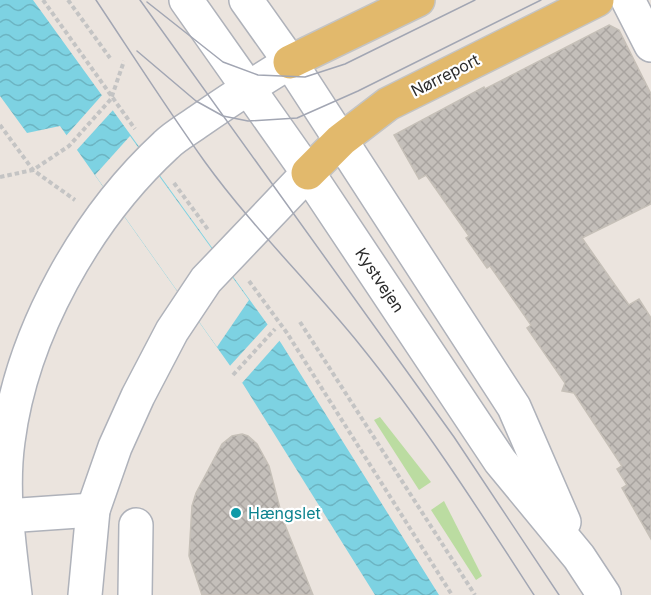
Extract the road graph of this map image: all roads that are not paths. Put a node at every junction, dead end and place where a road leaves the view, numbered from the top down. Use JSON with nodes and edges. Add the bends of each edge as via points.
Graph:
{"nodes":[{"id":1,"x":186,"y":0,"type":"edge"},
{"id":2,"x":246,"y":0,"type":"edge"},
{"id":3,"x":418,"y":0,"type":"edge"},
{"id":4,"x":597,"y":0,"type":"edge"},
{"id":5,"x":628,"y":0,"type":"edge"},
{"id":6,"x":651,"y":45,"type":"edge"},
{"id":7,"x":290,"y":62,"type":"junction"},
{"id":8,"x":248,"y":87,"type":"junction"},
{"id":9,"x":341,"y":140,"type":"junction"},
{"id":10,"x":308,"y":173,"type":"junction"},
{"id":11,"x":93,"y":510,"type":"junction"},
{"id":12,"x":2,"y":516,"type":"edge"},
{"id":13,"x":136,"y":525,"type":"dead end"},
{"id":14,"x":579,"y":557,"type":"junction"},
{"id":15,"x":15,"y":595,"type":"edge"},
{"id":16,"x":84,"y":595,"type":"edge"},
{"id":17,"x":135,"y":595,"type":"edge"},
{"id":18,"x":604,"y":595,"type":"edge"}],
"edges":[{"from":1,"to":8,"type":"street","name":"Kystvejen"},
{"from":2,"to":7,"type":"street","name":"Kystvejen"},
{"from":3,"to":7,"type":"main road"},
{"from":4,"to":9,"type":"main road","name":"Nørreport","via":[[388,104]]},
{"from":5,"to":6,"type":"street"},
{"from":7,"to":8,"type":"street"},
{"from":7,"to":9,"type":"street","name":"Kystvejen"},
{"from":8,"to":10,"type":"street","name":"Kystvejen"},
{"from":8,"to":12,"type":"street","via":[[167,143],[107,211],[69,268],[29,354],[14,404]]},
{"from":9,"to":10,"type":"main road","name":"Nørreport"},
{"from":9,"to":14,"type":"street","name":"Kystvejen","via":[[514,407]]},
{"from":10,"to":11,"type":"street","via":[[206,280],[172,331],[115,447]]},
{"from":10,"to":14,"type":"street","name":"Kystvejen","via":[[500,461]]},
{"from":11,"to":12,"type":"street"},
{"from":11,"to":16,"type":"street"},
{"from":12,"to":15,"type":"street"},
{"from":13,"to":17,"type":"street"},
{"from":14,"to":18,"type":"street","name":"Kystvejen"}]}
